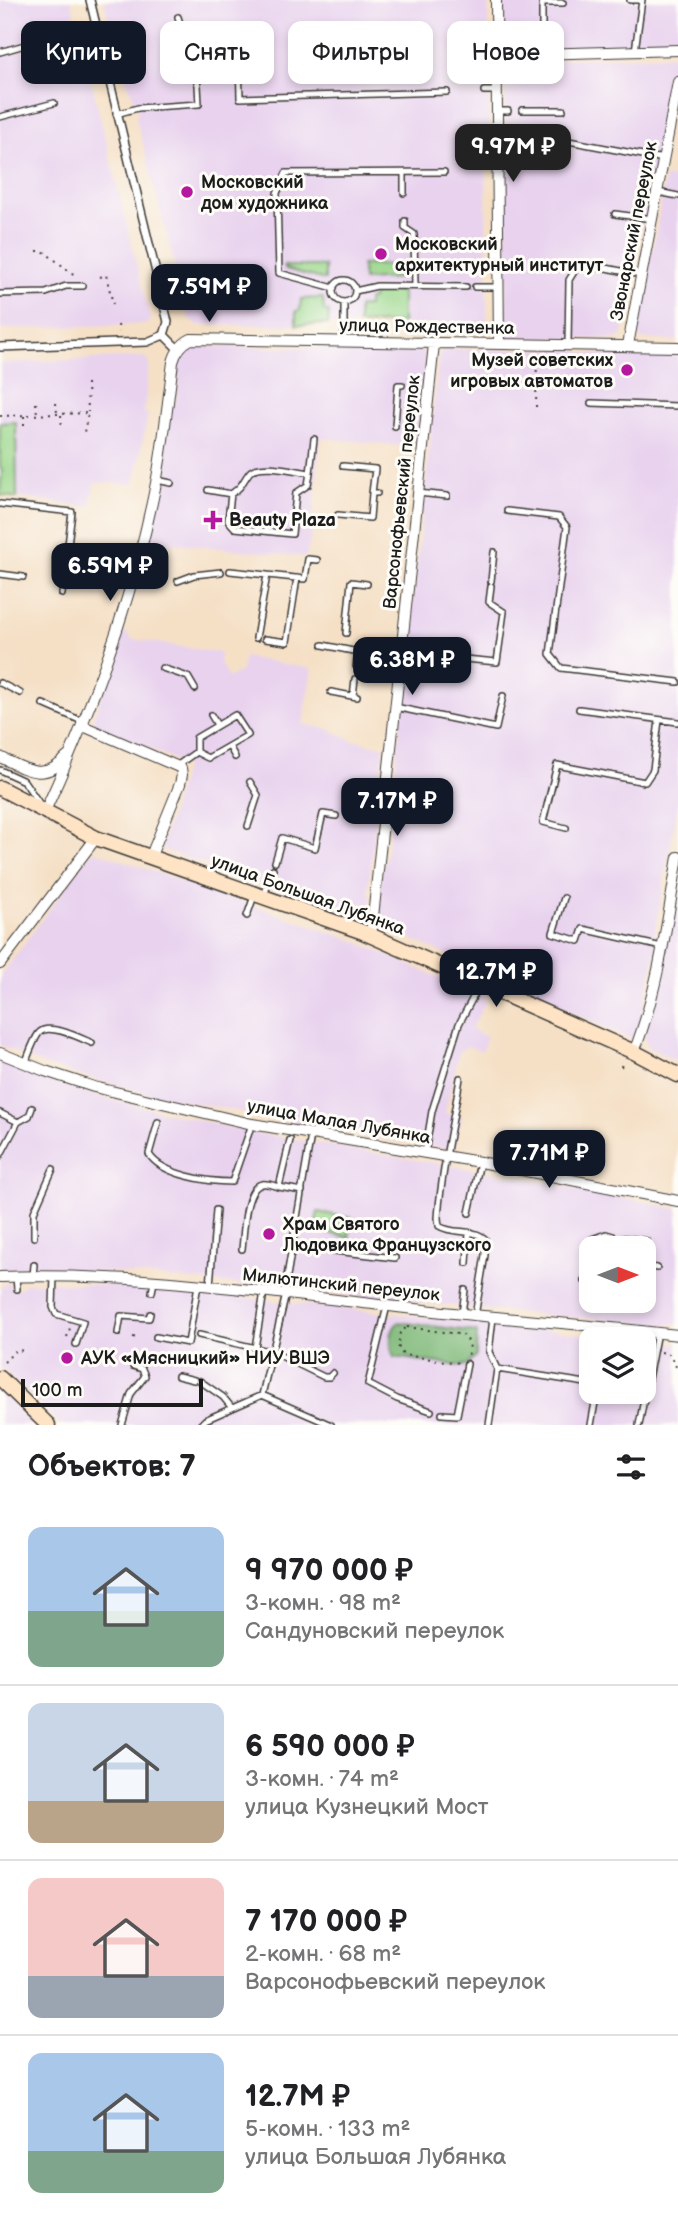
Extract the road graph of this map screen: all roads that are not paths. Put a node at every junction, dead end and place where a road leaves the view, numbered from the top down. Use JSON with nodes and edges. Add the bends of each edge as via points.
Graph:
{"nodes":[{"id":1,"x":90,"y":0,"type":"edge"},
{"id":2,"x":496,"y":0,"type":"edge"},
{"id":3,"x":630,"y":0,"type":"edge"},
{"id":4,"x":641,"y":0,"type":"edge"},
{"id":5,"x":563,"y":3,"type":"dead end"},
{"id":6,"x":178,"y":17,"type":"dead end"},
{"id":7,"x":496,"y":21,"type":"edge"},
{"id":8,"x":542,"y":21,"type":"edge"},
{"id":9,"x":21,"y":46,"type":"edge"},
{"id":10,"x":678,"y":50,"type":"edge"},
{"id":11,"x":635,"y":51,"type":"junction"},
{"id":12,"x":0,"y":52,"type":"edge"},
{"id":13,"x":564,"y":53,"type":"edge"},
{"id":14,"x":240,"y":84,"type":"edge"},
{"id":15,"x":496,"y":84,"type":"edge"},
{"id":16,"x":677,"y":88,"type":"edge"},
{"id":17,"x":484,"y":91,"type":"dead end"},
{"id":18,"x":496,"y":91,"type":"junction"},
{"id":19,"x":447,"y":92,"type":"dead end"},
{"id":20,"x":54,"y":103,"type":"dead end"},
{"id":21,"x":522,"y":110,"type":"dead end"},
{"id":22,"x":563,"y":110,"type":"dead end"},
{"id":23,"x":496,"y":111,"type":"junction"},
{"id":24,"x":508,"y":111,"type":"dead end"},
{"id":25,"x":116,"y":114,"type":"junction"},
{"id":26,"x":0,"y":117,"type":"edge"},
{"id":27,"x":519,"y":139,"type":"dead end"},
{"id":28,"x":664,"y":159,"type":"junction"},
{"id":29,"x":444,"y":172,"type":"dead end"},
{"id":30,"x":404,"y":173,"type":"junction"},
{"id":31,"x":658,"y":192,"type":"junction"},
{"id":32,"x":404,"y":193,"type":"dead end"},
{"id":33,"x":678,"y":196,"type":"edge"},
{"id":34,"x":615,"y":214,"type":"dead end"},
{"id":35,"x":653,"y":219,"type":"junction"},
{"id":36,"x":405,"y":221,"type":"dead end"},
{"id":37,"x":641,"y":275,"type":"junction"},
{"id":38,"x":82,"y":283,"type":"road end"},
{"id":39,"x":415,"y":286,"type":"junction"},
{"id":40,"x":466,"y":287,"type":"dead end"},
{"id":41,"x":475,"y":287,"type":"dead end"},
{"id":42,"x":499,"y":287,"type":"junction"},
{"id":43,"x":334,"y":288,"type":"junction"},
{"id":44,"x":355,"y":291,"type":"junction"},
{"id":45,"x":0,"y":294,"type":"edge"},
{"id":46,"x":344,"y":302,"type":"junction"},
{"id":47,"x":164,"y":335,"type":"junction"},
{"id":48,"x":344,"y":342,"type":"junction"},
{"id":49,"x":434,"y":344,"type":"junction"},
{"id":50,"x":499,"y":344,"type":"junction"},
{"id":51,"x":568,"y":345,"type":"junction"},
{"id":52,"x":628,"y":345,"type":"junction"},
{"id":53,"x":0,"y":347,"type":"edge"},
{"id":54,"x":177,"y":347,"type":"junction"},
{"id":55,"x":678,"y":347,"type":"edge"},
{"id":56,"x":402,"y":385,"type":"dead end"},
{"id":57,"x":592,"y":403,"type":"dead end"},
{"id":58,"x":678,"y":407,"type":"edge"},
{"id":59,"x":395,"y":426,"type":"dead end"},
{"id":60,"x":314,"y":439,"type":"dead end"},
{"id":61,"x":343,"y":466,"type":"dead end"},
{"id":62,"x":310,"y":473,"type":"junction"},
{"id":63,"x":157,"y":480,"type":"junction"},
{"id":64,"x":171,"y":482,"type":"dead end"},
{"id":65,"x":208,"y":490,"type":"dead end"},
{"id":66,"x":231,"y":494,"type":"junction"},
{"id":67,"x":415,"y":496,"type":"junction"},
{"id":68,"x":447,"y":496,"type":"dead end"},
{"id":69,"x":0,"y":504,"type":"edge"},
{"id":70,"x":507,"y":511,"type":"dead end"},
{"id":71,"x":338,"y":515,"type":"dead end"},
{"id":72,"x":494,"y":552,"type":"dead end"},
{"id":73,"x":317,"y":560,"type":"dead end"},
{"id":74,"x":230,"y":571,"type":"dead end"},
{"id":75,"x":221,"y":572,"type":"dead end"},
{"id":76,"x":135,"y":573,"type":"junction"},
{"id":77,"x":0,"y":574,"type":"edge"},
{"id":78,"x":267,"y":575,"type":"junction"},
{"id":79,"x":149,"y":576,"type":"dead end"},
{"id":80,"x":23,"y":577,"type":"dead end"},
{"id":81,"x":297,"y":578,"type":"junction"},
{"id":82,"x":178,"y":582,"type":"dead end"},
{"id":83,"x":367,"y":584,"type":"dead end"},
{"id":84,"x":62,"y":594,"type":"dead end"},
{"id":85,"x":346,"y":633,"type":"dead end"},
{"id":86,"x":256,"y":638,"type":"dead end"},
{"id":87,"x":265,"y":639,"type":"dead end"},
{"id":88,"x":323,"y":645,"type":"dead end"},
{"id":89,"x":401,"y":653,"type":"junction"},
{"id":90,"x":356,"y":666,"type":"dead end"},
{"id":91,"x":162,"y":668,"type":"dead end"},
{"id":92,"x":355,"y":679,"type":"dead end"},
{"id":93,"x":678,"y":682,"type":"edge"},
{"id":94,"x":0,"y":683,"type":"edge"},
{"id":95,"x":195,"y":689,"type":"dead end"},
{"id":96,"x":331,"y":692,"type":"dead end"},
{"id":97,"x":20,"y":693,"type":"dead end"},
{"id":98,"x":503,"y":696,"type":"dead end"},
{"id":99,"x":393,"y":702,"type":"junction"},
{"id":100,"x":43,"y":704,"type":"dead end"},
{"id":101,"x":579,"y":709,"type":"dead end"},
{"id":102,"x":211,"y":715,"type":"dead end"},
{"id":103,"x":659,"y":720,"type":"junction"},
{"id":104,"x":678,"y":722,"type":"edge"},
{"id":105,"x":84,"y":724,"type":"junction"},
{"id":106,"x":217,"y":725,"type":"junction"},
{"id":107,"x":229,"y":746,"type":"junction"},
{"id":108,"x":72,"y":752,"type":"junction"},
{"id":109,"x":196,"y":752,"type":"junction"},
{"id":110,"x":0,"y":757,"type":"edge"},
{"id":111,"x":235,"y":757,"type":"dead end"},
{"id":112,"x":178,"y":765,"type":"junction"},
{"id":113,"x":0,"y":770,"type":"edge"},
{"id":114,"x":250,"y":782,"type":"dead end"},
{"id":115,"x":0,"y":788,"type":"edge"},
{"id":116,"x":44,"y":811,"type":"junction"},
{"id":117,"x":336,"y":816,"type":"dead end"},
{"id":118,"x":248,"y":826,"type":"dead end"},
{"id":119,"x":566,"y":828,"type":"dead end"},
{"id":120,"x":96,"y":838,"type":"junction"},
{"id":121,"x":150,"y":858,"type":"junction"},
{"id":122,"x":678,"y":858,"type":"edge"},
{"id":123,"x":676,"y":876,"type":"edge"},
{"id":124,"x":259,"y":896,"type":"junction"},
{"id":125,"x":564,"y":898,"type":"dead end"},
{"id":126,"x":247,"y":916,"type":"dead end"},
{"id":127,"x":371,"y":936,"type":"junction"},
{"id":128,"x":662,"y":947,"type":"junction"},
{"id":129,"x":0,"y":964,"type":"edge"},
{"id":130,"x":481,"y":983,"type":"junction"},
{"id":131,"x":92,"y":1043,"type":"dead end"},
{"id":132,"x":0,"y":1052,"type":"edge"},
{"id":133,"x":634,"y":1052,"type":"junction"},
{"id":134,"x":25,"y":1064,"type":"junction"},
{"id":135,"x":678,"y":1075,"type":"edge"},
{"id":136,"x":460,"y":1078,"type":"dead end"},
{"id":137,"x":32,"y":1108,"type":"dead end"},
{"id":138,"x":0,"y":1113,"type":"edge"},
{"id":139,"x":18,"y":1122,"type":"junction"},
{"id":140,"x":158,"y":1122,"type":"dead end"},
{"id":141,"x":252,"y":1125,"type":"junction"},
{"id":142,"x":311,"y":1135,"type":"junction"},
{"id":143,"x":290,"y":1140,"type":"dead end"},
{"id":144,"x":425,"y":1153,"type":"junction"},
{"id":145,"x":0,"y":1156,"type":"edge"},
{"id":146,"x":445,"y":1156,"type":"junction"},
{"id":147,"x":480,"y":1162,"type":"junction"},
{"id":148,"x":53,"y":1169,"type":"dead end"},
{"id":149,"x":279,"y":1187,"type":"junction"},
{"id":150,"x":302,"y":1191,"type":"junction"},
{"id":151,"x":678,"y":1201,"type":"edge"},
{"id":152,"x":216,"y":1210,"type":"dead end"},
{"id":153,"x":469,"y":1213,"type":"dead end"},
{"id":154,"x":468,"y":1233,"type":"junction"},
{"id":155,"x":601,"y":1236,"type":"edge"},
{"id":156,"x":613,"y":1236,"type":"dead end"},
{"id":157,"x":34,"y":1237,"type":"dead end"},
{"id":158,"x":293,"y":1246,"type":"junction"},
{"id":159,"x":242,"y":1249,"type":"dead end"},
{"id":160,"x":396,"y":1258,"type":"dead end"},
{"id":161,"x":467,"y":1263,"type":"dead end"},
{"id":162,"x":54,"y":1276,"type":"junction"},
{"id":163,"x":0,"y":1277,"type":"edge"},
{"id":164,"x":16,"y":1277,"type":"junction"},
{"id":165,"x":198,"y":1285,"type":"junction"},
{"id":166,"x":210,"y":1286,"type":"junction"},
{"id":167,"x":16,"y":1289,"type":"dead end"},
{"id":168,"x":465,"y":1290,"type":"dead end"},
{"id":169,"x":264,"y":1292,"type":"junction"},
{"id":170,"x":285,"y":1294,"type":"junction"},
{"id":171,"x":387,"y":1306,"type":"junction"},
{"id":172,"x":150,"y":1314,"type":"dead end"},
{"id":173,"x":463,"y":1314,"type":"junction"},
{"id":174,"x":61,"y":1315,"type":"junction"},
{"id":175,"x":475,"y":1316,"type":"junction"},
{"id":176,"x":493,"y":1318,"type":"junction"},
{"id":177,"x":58,"y":1323,"type":"dead end"},
{"id":178,"x":657,"y":1332,"type":"junction"},
{"id":179,"x":118,"y":1333,"type":"dead end"},
{"id":180,"x":199,"y":1335,"type":"dead end"},
{"id":181,"x":678,"y":1335,"type":"edge"},
{"id":182,"x":156,"y":1337,"type":"dead end"},
{"id":183,"x":76,"y":1344,"type":"dead end"},
{"id":184,"x":255,"y":1348,"type":"junction"},
{"id":185,"x":272,"y":1352,"type":"junction"},
{"id":186,"x":467,"y":1364,"type":"road end"},
{"id":187,"x":133,"y":1366,"type":"dead end"},
{"id":188,"x":496,"y":1369,"type":"junction"},
{"id":189,"x":333,"y":1373,"type":"dead end"},
{"id":190,"x":178,"y":1376,"type":"dead end"},
{"id":191,"x":0,"y":1378,"type":"edge"},
{"id":192,"x":579,"y":1382,"type":"edge"},
{"id":193,"x":262,"y":1395,"type":"junction"},
{"id":194,"x":595,"y":1404,"type":"edge"},
{"id":195,"x":232,"y":1408,"type":"junction"},
{"id":196,"x":431,"y":1411,"type":"dead end"},
{"id":197,"x":442,"y":1414,"type":"dead end"},
{"id":198,"x":202,"y":1422,"type":"edge"},
{"id":199,"x":48,"y":1425,"type":"edge"},
{"id":200,"x":122,"y":1425,"type":"edge"},
{"id":201,"x":211,"y":1425,"type":"edge"},
{"id":202,"x":331,"y":1425,"type":"edge"},
{"id":203,"x":489,"y":1425,"type":"edge"},
{"id":204,"x":591,"y":1425,"type":"edge"},
{"id":205,"x":639,"y":1425,"type":"edge"}],
"edges":[{"from":1,"to":25,"type":"street"},
{"from":2,"to":7,"type":"street"},
{"from":3,"to":4,"type":"lane"},
{"from":4,"to":11,"type":"lane"},
{"from":5,"to":8,"type":"lane","via":[[542,3]]},
{"from":6,"to":25,"type":"lane","via":[[198,85],[198,104]]},
{"from":9,"to":12,"type":"lane"},
{"from":10,"to":11,"type":"street"},
{"from":11,"to":13,"type":"street"},
{"from":14,"to":19,"type":"lane","via":[[240,98]]},
{"from":15,"to":18,"type":"street"},
{"from":16,"to":28,"type":"street","name":"Звонарский переулок"},
{"from":17,"to":18,"type":"lane"},
{"from":18,"to":23,"type":"street"},
{"from":20,"to":26,"type":"lane"},
{"from":21,"to":22,"type":"lane"},
{"from":23,"to":24,"type":"lane"},
{"from":23,"to":42,"type":"street","via":[[502,139]]},
{"from":25,"to":47,"type":"street","via":[[169,322]]},
{"from":27,"to":28,"type":"lane","via":[[558,139]]},
{"from":28,"to":31,"type":"street","name":"Звонарский переулок"},
{"from":29,"to":30,"type":"lane"},
{"from":30,"to":32,"type":"lane"},
{"from":30,"to":43,"type":"lane","via":[[286,173],[277,193],[279,273]]},
{"from":31,"to":33,"type":"lane"},
{"from":31,"to":35,"type":"street","name":"Звонарский переулок"},
{"from":34,"to":35,"type":"lane"},
{"from":35,"to":37,"type":"street","name":"Звонарский переулок"},
{"from":36,"to":39,"type":"lane","via":[[405,228],[414,234]]},
{"from":37,"to":51,"type":"lane","via":[[577,267],[569,280]]},
{"from":37,"to":52,"type":"street","name":"Звонарский переулок"},
{"from":38,"to":45,"type":"lane","via":[[46,293]]},
{"from":39,"to":40,"type":"lane"},
{"from":39,"to":44,"type":"lane"},
{"from":41,"to":42,"type":"lane"},
{"from":42,"to":50,"type":"street"},
{"from":43,"to":44,"type":"lane","via":[[344,280],[352,283]]},
{"from":43,"to":46,"type":"lane","via":[[336,299]]},
{"from":44,"to":46,"type":"lane","via":[[352,299]]},
{"from":46,"to":48,"type":"lane"},
{"from":47,"to":53,"type":"street","via":[[147,342]]},
{"from":47,"to":54,"type":"street"},
{"from":48,"to":49,"type":"street","name":"улица Рождественка"},
{"from":48,"to":54,"type":"street","name":"улица Рождественка","via":[[191,339]]},
{"from":49,"to":50,"type":"street","name":"улица Рождественка"},
{"from":49,"to":67,"type":"street","name":"Варсонофьевский переулок","via":[[425,386]]},
{"from":50,"to":51,"type":"street","name":"улица Рождественка"},
{"from":51,"to":52,"type":"street","name":"улица Рождественка"},
{"from":52,"to":55,"type":"street","name":"улица Рождественка"},
{"from":54,"to":63,"type":"street"},
{"from":56,"to":59,"type":"lane","via":[[398,385]]},
{"from":57,"to":58,"type":"lane"},
{"from":60,"to":62,"type":"lane"},
{"from":61,"to":71,"type":"lane","via":[[375,469],[375,493],[370,518]]},
{"from":62,"to":66,"type":"lane","via":[[259,466]]},
{"from":62,"to":66,"type":"lane","via":[[308,485],[296,493],[292,534],[235,528],[228,520]]},
{"from":63,"to":64,"type":"lane"},
{"from":63,"to":76,"type":"street"},
{"from":65,"to":66,"type":"lane"},
{"from":67,"to":68,"type":"lane"},
{"from":67,"to":89,"type":"street","name":"Варсонофьевский переулок"},
{"from":69,"to":84,"type":"lane","via":[[72,512]]},
{"from":70,"to":93,"type":"lane","via":[[559,517],[566,527],[551,654],[561,667]]},
{"from":72,"to":89,"type":"lane","via":[[489,601],[504,612],[497,663]]},
{"from":73,"to":81,"type":"lane","via":[[308,558],[305,579]]},
{"from":74,"to":78,"type":"lane"},
{"from":75,"to":82,"type":"lane"},
{"from":76,"to":79,"type":"lane"},
{"from":76,"to":105,"type":"street"},
{"from":77,"to":80,"type":"lane"},
{"from":78,"to":81,"type":"lane"},
{"from":78,"to":86,"type":"lane"},
{"from":81,"to":87,"type":"lane","via":[[287,642]]},
{"from":83,"to":85,"type":"lane","via":[[351,582]]},
{"from":88,"to":90,"type":"lane","via":[[358,652]]},
{"from":89,"to":99,"type":"street","name":"Варсонофьевский переулок"},
{"from":91,"to":95,"type":"lane","via":[[188,677]]},
{"from":92,"to":96,"type":"lane","via":[[355,696]]},
{"from":94,"to":97,"type":"lane"},
{"from":98,"to":99,"type":"lane","via":[[496,729]]},
{"from":99,"to":127,"type":"street","name":"Варсонофьевский переулок","via":[[378,823]]},
{"from":100,"to":105,"type":"lane"},
{"from":101,"to":103,"type":"lane"},
{"from":102,"to":106,"type":"lane"},
{"from":103,"to":104,"type":"lane"},
{"from":103,"to":119,"type":"lane","via":[[653,770],[645,782],[557,765],[543,822]]},
{"from":105,"to":108,"type":"street"},
{"from":105,"to":112,"type":"street"},
{"from":106,"to":107,"type":"lane","via":[[235,715],[248,735]]},
{"from":106,"to":109,"type":"lane","via":[[196,738]]},
{"from":107,"to":109,"type":"lane","via":[[208,758]]},
{"from":107,"to":111,"type":"lane"},
{"from":108,"to":110,"type":"street","via":[[53,769],[37,772]]},
{"from":108,"to":116,"type":"street"},
{"from":109,"to":112,"type":"lane"},
{"from":112,"to":121,"type":"street","via":[[180,784]]},
{"from":113,"to":116,"type":"lane","via":[[24,781]]},
{"from":114,"to":118,"type":"lane","via":[[258,795]]},
{"from":115,"to":116,"type":"main road","name":"улица Большая Лубянка"},
{"from":116,"to":120,"type":"main road","name":"улица Большая Лубянка"},
{"from":117,"to":124,"type":"lane","via":[[323,814],[314,848],[282,838]]},
{"from":120,"to":121,"type":"main road","name":"улица Большая Лубянка"},
{"from":120,"to":129,"type":"street"},
{"from":121,"to":124,"type":"main road","name":"улица Большая Лубянка"},
{"from":122,"to":123,"type":"street"},
{"from":123,"to":128,"type":"street"},
{"from":124,"to":126,"type":"lane"},
{"from":124,"to":127,"type":"main road","name":"улица Большая Лубянка"},
{"from":125,"to":128,"type":"lane","via":[[553,933],[579,941],[583,929]]},
{"from":127,"to":130,"type":"main road","name":"улица Большая Лубянка"},
{"from":128,"to":133,"type":"street","via":[[656,991]]},
{"from":130,"to":133,"type":"main road","name":"улица Большая Лубянка"},
{"from":130,"to":144,"type":"lane","via":[[459,1024],[432,1111]]},
{"from":131,"to":134,"type":"lane","via":[[44,1029]]},
{"from":132,"to":134,"type":"street","name":"улица Малая Лубянка"},
{"from":133,"to":135,"type":"main road","name":"улица Большая Лубянка"},
{"from":134,"to":141,"type":"street","name":"улица Малая Лубянка","via":[[43,1076]]},
{"from":136,"to":146,"type":"lane"},
{"from":137,"to":139,"type":"lane","via":[[29,1116]]},
{"from":138,"to":139,"type":"lane"},
{"from":139,"to":145,"type":"lane"},
{"from":140,"to":141,"type":"lane","via":[[149,1154],[154,1163],[217,1182],[232,1182]]},
{"from":141,"to":142,"type":"street","name":"улица Малая Лубянка"},
{"from":142,"to":144,"type":"street","name":"улица Малая Лубянка"},
{"from":142,"to":150,"type":"lane"},
{"from":143,"to":149,"type":"lane"},
{"from":144,"to":146,"type":"street","name":"улица Малая Лубянка"},
{"from":146,"to":147,"type":"street","name":"улица Малая Лубянка"},
{"from":146,"to":154,"type":"lane","via":[[439,1227]]},
{"from":147,"to":151,"type":"street","name":"улица Малая Лубянка"},
{"from":147,"to":153,"type":"lane"},
{"from":148,"to":157,"type":"lane","via":[[34,1212]]},
{"from":149,"to":150,"type":"lane"},
{"from":149,"to":159,"type":"lane","via":[[262,1184],[248,1198]]},
{"from":150,"to":158,"type":"lane"},
{"from":152,"to":166,"type":"lane"},
{"from":154,"to":161,"type":"lane"},
{"from":154,"to":175,"type":"lane","via":[[482,1236],[486,1245]]},
{"from":155,"to":156,"type":"lane"},
{"from":158,"to":160,"type":"lane"},
{"from":158,"to":170,"type":"lane"},
{"from":162,"to":164,"type":"street","name":"Милютинский переулок","via":[[34,1271]]},
{"from":162,"to":165,"type":"street","name":"Милютинский переулок","via":[[153,1287]]},
{"from":162,"to":174,"type":"lane","via":[[53,1307]]},
{"from":163,"to":164,"type":"street","name":"Милютинский переулок"},
{"from":164,"to":167,"type":"lane"},
{"from":165,"to":166,"type":"street","name":"Милютинский переулок"},
{"from":165,"to":182,"type":"lane","via":[[188,1343]]},
{"from":166,"to":169,"type":"street","name":"Милютинский переулок"},
{"from":168,"to":173,"type":"lane"},
{"from":169,"to":170,"type":"street","name":"Милютинский переулок"},
{"from":169,"to":184,"type":"lane"},
{"from":170,"to":171,"type":"street","name":"Милютинский переулок"},
{"from":170,"to":185,"type":"lane"},
{"from":171,"to":173,"type":"street","name":"Милютинский переулок"},
{"from":171,"to":196,"type":"lane","via":[[368,1384]]},
{"from":172,"to":179,"type":"lane","via":[[149,1318],[121,1316]]},
{"from":173,"to":175,"type":"street","name":"Милютинский переулок"},
{"from":174,"to":177,"type":"lane"},
{"from":174,"to":183,"type":"lane","via":[[83,1322]]},
{"from":175,"to":176,"type":"street","name":"Милютинский переулок"},
{"from":176,"to":178,"type":"street","name":"Милютинский переулок"},
{"from":176,"to":188,"type":"lane","via":[[489,1352]]},
{"from":178,"to":181,"type":"street","name":"Милютинский переулок"},
{"from":178,"to":205,"type":"lane"},
{"from":180,"to":184,"type":"lane"},
{"from":184,"to":185,"type":"lane"},
{"from":185,"to":189,"type":"lane","via":[[324,1377]]},
{"from":185,"to":193,"type":"lane"},
{"from":186,"to":197,"type":"lane","via":[[457,1415]]},
{"from":187,"to":200,"type":"lane","via":[[145,1376],[131,1394]]},
{"from":188,"to":192,"type":"lane"},
{"from":188,"to":203,"type":"lane"},
{"from":190,"to":195,"type":"lane","via":[[197,1380]]},
{"from":191,"to":199,"type":"main road"},
{"from":193,"to":195,"type":"lane"},
{"from":193,"to":202,"type":"lane"},
{"from":194,"to":204,"type":"lane"},
{"from":195,"to":198,"type":"lane"},
{"from":198,"to":201,"type":"lane"}]}
